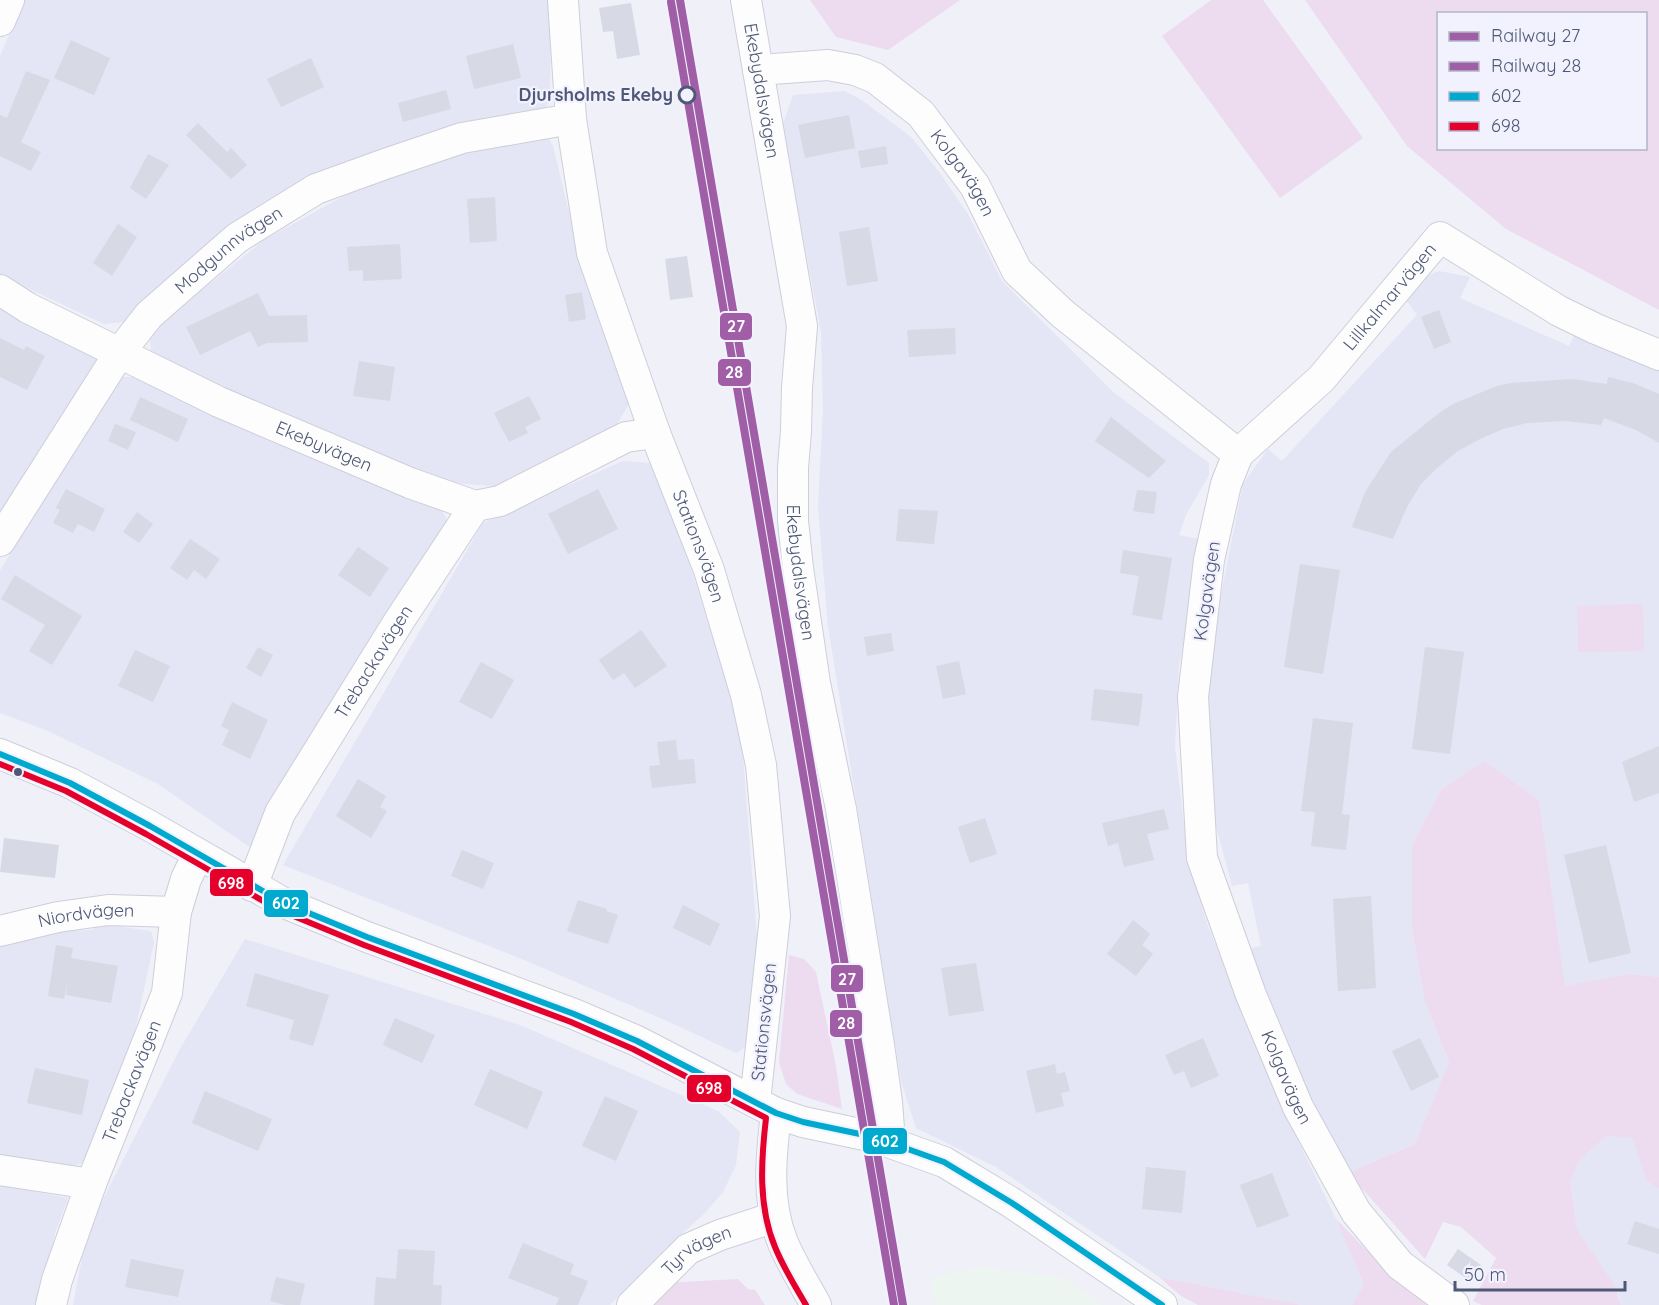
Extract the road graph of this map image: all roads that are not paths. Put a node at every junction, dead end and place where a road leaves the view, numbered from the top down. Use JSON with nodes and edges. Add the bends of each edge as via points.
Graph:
{"nodes":[{"id":1,"x":9,"y":0,"type":"edge"},
{"id":2,"x":563,"y":0,"type":"edge"},
{"id":3,"x":746,"y":0,"type":"edge"},
{"id":4,"x":0,"y":21,"type":"edge"},
{"id":5,"x":758,"y":70,"type":"junction"},
{"id":6,"x":571,"y":119,"type":"junction"},
{"id":7,"x":0,"y":290,"type":"edge"},
{"id":8,"x":120,"y":352,"type":"junction"},
{"id":9,"x":1659,"y":355,"type":"edge"},
{"id":10,"x":655,"y":433,"type":"junction"},
{"id":11,"x":1238,"y":454,"type":"junction"},
{"id":12,"x":475,"y":506,"type":"junction"},
{"id":13,"x":0,"y":542,"type":"edge"},
{"id":14,"x":0,"y":754,"type":"edge"},
{"id":15,"x":198,"y":854,"type":"junction"},
{"id":16,"x":252,"y":886,"type":"junction"},
{"id":17,"x":176,"y":912,"type":"junction"},
{"id":18,"x":0,"y":931,"type":"edge"},
{"id":19,"x":765,"y":1108,"type":"junction"},
{"id":20,"x":890,"y":1142,"type":"junction"},
{"id":21,"x":0,"y":1170,"type":"edge"},
{"id":22,"x":91,"y":1184,"type":"junction"},
{"id":23,"x":775,"y":1217,"type":"junction"},
{"id":24,"x":51,"y":1305,"type":"edge"},
{"id":25,"x":632,"y":1305,"type":"edge"},
{"id":26,"x":816,"y":1305,"type":"edge"},
{"id":27,"x":1162,"y":1305,"type":"edge"},
{"id":28,"x":1454,"y":1305,"type":"edge"}],
"edges":[{"from":1,"to":4,"type":"street"},
{"from":2,"to":6,"type":"street","name":"Stationsvägen"},
{"from":3,"to":5,"type":"street","name":"Ekebydalsvägen"},
{"from":5,"to":11,"type":"street","name":"Kolgavägen","via":[[828,65],[855,70],[875,78],[921,114],[975,186],[1017,271],[1063,314]]},
{"from":5,"to":20,"type":"street","name":"Ekebydalsvägen","via":[[802,326],[793,468],[798,568],[875,1021]]},
{"from":6,"to":8,"type":"street","name":"Modgunnvägen","via":[[462,138],[316,189],[237,238],[149,315]]},
{"from":6,"to":10,"type":"street","name":"Stationsvägen","via":[[592,253]]},
{"from":7,"to":8,"type":"street","name":"Ekebyvägen","via":[[28,308]]},
{"from":8,"to":12,"type":"street","name":"Ekebyvägen","via":[[219,402],[410,483]]},
{"from":8,"to":13,"type":"street","name":"Modgunnvägen"},
{"from":9,"to":11,"type":"street","name":"Lillkalmarvägen","via":[[1559,311],[1440,237],[1321,379]]},
{"from":10,"to":12,"type":"street","via":[[626,437],[500,501]]},
{"from":10,"to":19,"type":"street","name":"Stationsvägen","via":[[709,570],[746,695],[761,765],[775,916]]},
{"from":11,"to":28,"type":"street","name":"Kolgavägen","via":[[1226,484],[1209,560],[1194,697],[1202,858],[1251,995],[1298,1107],[1356,1212],[1400,1265]]},
{"from":12,"to":16,"type":"street","name":"Trebackavägen","via":[[280,813]]},
{"from":14,"to":15,"type":"street","via":[[70,783]]},
{"from":15,"to":16,"type":"street"},
{"from":15,"to":17,"type":"street","name":"Trebackavägen"},
{"from":16,"to":19,"type":"street","via":[[282,903],[637,1041]]},
{"from":17,"to":18,"type":"street","name":"Niordvägen","via":[[108,910],[58,916]]},
{"from":17,"to":22,"type":"street","name":"Trebackavägen","via":[[167,993]]},
{"from":19,"to":20,"type":"street","via":[[803,1122]]},
{"from":19,"to":23,"type":"street","name":"Stationsvägen"},
{"from":20,"to":27,"type":"street","via":[[944,1162],[1012,1203]]},
{"from":21,"to":22,"type":"street"},
{"from":22,"to":24,"type":"street","name":"Trebackavägen"},
{"from":23,"to":25,"type":"street","name":"Tyrvägen","via":[[688,1249]]},
{"from":23,"to":26,"type":"street","name":"Stationsvägen","via":[[783,1243]]}]}
